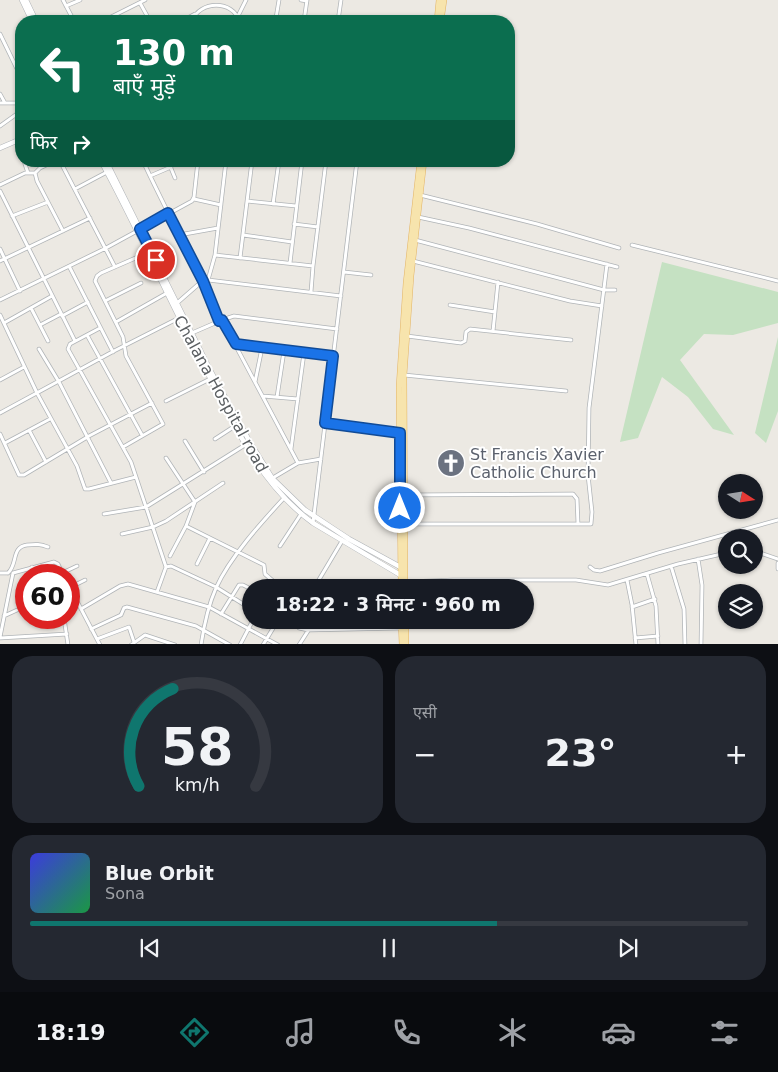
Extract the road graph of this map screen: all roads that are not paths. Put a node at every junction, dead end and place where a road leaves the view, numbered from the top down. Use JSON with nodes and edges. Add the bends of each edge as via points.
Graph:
{"nodes":[{"id":1,"x":24,"y":0,"type":"edge"},
{"id":2,"x":63,"y":0,"type":"edge"},
{"id":3,"x":80,"y":0,"type":"edge"},
{"id":4,"x":145,"y":0,"type":"edge"},
{"id":5,"x":246,"y":0,"type":"edge"},
{"id":6,"x":279,"y":0,"type":"edge"},
{"id":7,"x":302,"y":0,"type":"edge"},
{"id":8,"x":307,"y":0,"type":"edge"},
{"id":9,"x":341,"y":0,"type":"edge"},
{"id":10,"x":439,"y":0,"type":"edge"},
{"id":11,"x":444,"y":0,"type":"edge"},
{"id":12,"x":211,"y":1,"type":"edge"},
{"id":13,"x":140,"y":3,"type":"junction"},
{"id":14,"x":66,"y":6,"type":"junction"},
{"id":15,"x":195,"y":14,"type":"edge"},
{"id":16,"x":30,"y":15,"type":"edge"},
{"id":17,"x":33,"y":15,"type":"edge"},
{"id":18,"x":71,"y":15,"type":"edge"},
{"id":19,"x":118,"y":15,"type":"edge"},
{"id":20,"x":147,"y":15,"type":"edge"},
{"id":21,"x":237,"y":15,"type":"edge"},
{"id":22,"x":238,"y":15,"type":"edge"},
{"id":23,"x":276,"y":15,"type":"edge"},
{"id":24,"x":305,"y":15,"type":"edge"},
{"id":25,"x":339,"y":15,"type":"edge"},
{"id":26,"x":437,"y":15,"type":"edge"},
{"id":27,"x":442,"y":15,"type":"edge"},
{"id":28,"x":0,"y":34,"type":"edge"},
{"id":29,"x":15,"y":65,"type":"edge"},
{"id":30,"x":0,"y":94,"type":"edge"},
{"id":31,"x":2,"y":103,"type":"edge"},
{"id":32,"x":15,"y":103,"type":"edge"},
{"id":33,"x":15,"y":115,"type":"edge"},
{"id":34,"x":0,"y":126,"type":"edge"},
{"id":35,"x":15,"y":141,"type":"edge"},
{"id":36,"x":0,"y":148,"type":"edge"},
{"id":37,"x":26,"y":167,"type":"edge"},
{"id":38,"x":42,"y":167,"type":"edge"},
{"id":39,"x":63,"y":167,"type":"edge"},
{"id":40,"x":105,"y":167,"type":"edge"},
{"id":41,"x":109,"y":167,"type":"edge"},
{"id":42,"x":146,"y":167,"type":"edge"},
{"id":43,"x":171,"y":167,"type":"joint"},
{"id":44,"x":197,"y":167,"type":"edge"},
{"id":45,"x":225,"y":167,"type":"edge"},
{"id":46,"x":251,"y":167,"type":"edge"},
{"id":47,"x":278,"y":167,"type":"edge"},
{"id":48,"x":301,"y":167,"type":"edge"},
{"id":49,"x":325,"y":167,"type":"edge"},
{"id":50,"x":356,"y":167,"type":"edge"},
{"id":51,"x":419,"y":167,"type":"edge"},
{"id":52,"x":423,"y":167,"type":"edge"},
{"id":53,"x":107,"y":172,"type":"junction"},
{"id":54,"x":28,"y":173,"type":"junction"},
{"id":55,"x":35,"y":174,"type":"junction"},
{"id":56,"x":150,"y":176,"type":"junction"},
{"id":57,"x":176,"y":178,"type":"dead end"},
{"id":58,"x":0,"y":185,"type":"edge"},
{"id":59,"x":75,"y":189,"type":"junction"},
{"id":60,"x":0,"y":191,"type":"edge"},
{"id":61,"x":420,"y":195,"type":"junction"},
{"id":62,"x":194,"y":199,"type":"junction"},
{"id":63,"x":247,"y":201,"type":"junction"},
{"id":64,"x":48,"y":202,"type":"junction"},
{"id":65,"x":273,"y":204,"type":"junction"},
{"id":66,"x":221,"y":205,"type":"junction"},
{"id":67,"x":296,"y":206,"type":"junction"},
{"id":68,"x":168,"y":213,"type":"junction"},
{"id":69,"x":12,"y":216,"type":"junction"},
{"id":70,"x":418,"y":217,"type":"junction"},
{"id":71,"x":90,"y":218,"type":"junction"},
{"id":72,"x":294,"y":224,"type":"junction"},
{"id":73,"x":318,"y":227,"type":"junction"},
{"id":74,"x":218,"y":228,"type":"junction"},
{"id":75,"x":63,"y":231,"type":"junction"},
{"id":76,"x":138,"y":231,"type":"junction"},
{"id":77,"x":179,"y":235,"type":"junction"},
{"id":78,"x":243,"y":235,"type":"junction"},
{"id":79,"x":415,"y":240,"type":"junction"},
{"id":80,"x":292,"y":242,"type":"junction"},
{"id":81,"x":632,"y":245,"type":"dead end"},
{"id":82,"x":28,"y":247,"type":"junction"},
{"id":83,"x":106,"y":248,"type":"junction"},
{"id":84,"x":619,"y":248,"type":"dead end"},
{"id":85,"x":0,"y":249,"type":"edge"},
{"id":86,"x":147,"y":253,"type":"junction"},
{"id":87,"x":215,"y":254,"type":"junction"},
{"id":88,"x":240,"y":258,"type":"junction"},
{"id":89,"x":5,"y":259,"type":"junction"},
{"id":90,"x":0,"y":261,"type":"edge"},
{"id":91,"x":413,"y":261,"type":"junction"},
{"id":92,"x":290,"y":263,"type":"junction"},
{"id":93,"x":606,"y":264,"type":"junction"},
{"id":94,"x":69,"y":266,"type":"junction"},
{"id":95,"x":313,"y":266,"type":"junction"},
{"id":96,"x":115,"y":267,"type":"junction"},
{"id":97,"x":617,"y":267,"type":"dead end"},
{"id":98,"x":344,"y":272,"type":"junction"},
{"id":99,"x":371,"y":275,"type":"dead end"},
{"id":100,"x":43,"y":278,"type":"junction"},
{"id":101,"x":208,"y":280,"type":"junction"},
{"id":102,"x":203,"y":281,"type":"junction"},
{"id":103,"x":778,"y":281,"type":"edge"},
{"id":104,"x":498,"y":282,"type":"junction"},
{"id":105,"x":141,"y":283,"type":"dead end"},
{"id":106,"x":604,"y":290,"type":"junction"},
{"id":107,"x":614,"y":290,"type":"dead end"},
{"id":108,"x":20,"y":291,"type":"junction"},
{"id":109,"x":311,"y":292,"type":"junction"},
{"id":110,"x":167,"y":293,"type":"junction"},
{"id":111,"x":52,"y":296,"type":"junction"},
{"id":112,"x":341,"y":296,"type":"junction"},
{"id":113,"x":0,"y":300,"type":"edge"},
{"id":114,"x":105,"y":301,"type":"junction"},
{"id":115,"x":88,"y":302,"type":"junction"},
{"id":116,"x":175,"y":305,"type":"junction"},
{"id":117,"x":450,"y":305,"type":"dead end"},
{"id":118,"x":602,"y":306,"type":"junction"},
{"id":119,"x":31,"y":308,"type":"junction"},
{"id":120,"x":495,"y":312,"type":"junction"},
{"id":121,"x":0,"y":315,"type":"edge"},
{"id":122,"x":62,"y":315,"type":"junction"},
{"id":123,"x":179,"y":318,"type":"junction"},
{"id":124,"x":220,"y":320,"type":"junction"},
{"id":125,"x":116,"y":322,"type":"junction"},
{"id":126,"x":4,"y":323,"type":"junction"},
{"id":127,"x":40,"y":325,"type":"junction"},
{"id":128,"x":100,"y":328,"type":"junction"},
{"id":129,"x":337,"y":329,"type":"junction"},
{"id":130,"x":494,"y":331,"type":"junction"},
{"id":131,"x":192,"y":333,"type":"junction"},
{"id":132,"x":87,"y":335,"type":"junction"},
{"id":133,"x":407,"y":336,"type":"junction"},
{"id":134,"x":571,"y":340,"type":"dead end"},
{"id":135,"x":48,"y":341,"type":"dead end"},
{"id":136,"x":75,"y":341,"type":"junction"},
{"id":137,"x":236,"y":344,"type":"junction"},
{"id":138,"x":125,"y":346,"type":"junction"},
{"id":139,"x":262,"y":348,"type":"junction"},
{"id":140,"x":39,"y":349,"type":"dead end"},
{"id":141,"x":284,"y":351,"type":"junction"},
{"id":142,"x":113,"y":352,"type":"junction"},
{"id":143,"x":304,"y":353,"type":"junction"},
{"id":144,"x":333,"y":356,"type":"junction"},
{"id":145,"x":101,"y":358,"type":"junction"},
{"id":146,"x":24,"y":367,"type":"junction"},
{"id":147,"x":80,"y":370,"type":"junction"},
{"id":148,"x":404,"y":375,"type":"junction"},
{"id":149,"x":210,"y":379,"type":"junction"},
{"id":150,"x":0,"y":380,"type":"edge"},
{"id":151,"x":59,"y":382,"type":"junction"},
{"id":152,"x":255,"y":382,"type":"junction"},
{"id":153,"x":566,"y":391,"type":"dead end"},
{"id":154,"x":37,"y":393,"type":"junction"},
{"id":155,"x":263,"y":396,"type":"junction"},
{"id":156,"x":277,"y":397,"type":"junction"},
{"id":157,"x":298,"y":399,"type":"junction"},
{"id":158,"x":166,"y":401,"type":"dead end"},
{"id":159,"x":152,"y":403,"type":"junction"},
{"id":160,"x":0,"y":413,"type":"edge"},
{"id":161,"x":131,"y":414,"type":"junction"},
{"id":162,"x":50,"y":419,"type":"junction"},
{"id":163,"x":325,"y":423,"type":"junction"},
{"id":164,"x":111,"y":426,"type":"junction"},
{"id":165,"x":235,"y":426,"type":"junction"},
{"id":166,"x":29,"y":430,"type":"junction"},
{"id":167,"x":400,"y":433,"type":"junction"},
{"id":168,"x":0,"y":434,"type":"edge"},
{"id":169,"x":142,"y":435,"type":"junction"},
{"id":170,"x":89,"y":436,"type":"junction"},
{"id":171,"x":214,"y":439,"type":"dead end"},
{"id":172,"x":185,"y":441,"type":"dead end"},
{"id":173,"x":5,"y":443,"type":"junction"},
{"id":174,"x":246,"y":445,"type":"junction"},
{"id":175,"x":123,"y":447,"type":"junction"},
{"id":176,"x":291,"y":449,"type":"junction"},
{"id":177,"x":67,"y":450,"type":"junction"},
{"id":178,"x":166,"y":458,"type":"dead end"},
{"id":179,"x":320,"y":459,"type":"junction"},
{"id":180,"x":46,"y":462,"type":"junction"},
{"id":181,"x":298,"y":463,"type":"junction"},
{"id":182,"x":204,"y":472,"type":"junction"},
{"id":183,"x":136,"y":477,"type":"junction"},
{"id":184,"x":270,"y":479,"type":"junction"},
{"id":185,"x":111,"y":482,"type":"junction"},
{"id":186,"x":223,"y":483,"type":"dead end"},
{"id":187,"x":183,"y":485,"type":"junction"},
{"id":188,"x":405,"y":495,"type":"junction"},
{"id":189,"x":284,"y":498,"type":"junction"},
{"id":190,"x":195,"y":502,"type":"junction"},
{"id":191,"x":146,"y":507,"type":"junction"},
{"id":192,"x":104,"y":514,"type":"dead end"},
{"id":193,"x":302,"y":514,"type":"junction"},
{"id":194,"x":314,"y":515,"type":"junction"},
{"id":195,"x":778,"y":520,"type":"edge"},
{"id":196,"x":313,"y":523,"type":"junction"},
{"id":197,"x":405,"y":524,"type":"junction"},
{"id":198,"x":578,"y":524,"type":"junction"},
{"id":199,"x":153,"y":526,"type":"junction"},
{"id":200,"x":186,"y":526,"type":"junction"},
{"id":201,"x":122,"y":534,"type":"dead end"},
{"id":202,"x":210,"y":538,"type":"junction"},
{"id":203,"x":342,"y":541,"type":"junction"},
{"id":204,"x":280,"y":546,"type":"dead end"},
{"id":205,"x":48,"y":547,"type":"dead end"},
{"id":206,"x":239,"y":552,"type":"junction"},
{"id":207,"x":718,"y":554,"type":"edge"},
{"id":208,"x":763,"y":554,"type":"edge"},
{"id":209,"x":170,"y":556,"type":"dead end"},
{"id":210,"x":698,"y":559,"type":"junction"},
{"id":211,"x":778,"y":559,"type":"edge"},
{"id":212,"x":778,"y":563,"type":"edge"},
{"id":213,"x":197,"y":564,"type":"dead end"},
{"id":214,"x":672,"y":566,"type":"junction"},
{"id":215,"x":166,"y":567,"type":"junction"},
{"id":216,"x":590,"y":567,"type":"dead end"},
{"id":217,"x":403,"y":569,"type":"junction"},
{"id":218,"x":778,"y":569,"type":"edge"},
{"id":219,"x":0,"y":573,"type":"edge"},
{"id":220,"x":8,"y":573,"type":"junction"},
{"id":221,"x":13,"y":573,"type":"joint"},
{"id":222,"x":647,"y":574,"type":"junction"},
{"id":223,"x":271,"y":579,"type":"edge"},
{"id":224,"x":319,"y":579,"type":"edge"},
{"id":225,"x":401,"y":579,"type":"edge"},
{"id":226,"x":404,"y":579,"type":"edge"},
{"id":227,"x":85,"y":580,"type":"dead end"},
{"id":228,"x":534,"y":580,"type":"edge"},
{"id":229,"x":627,"y":580,"type":"junction"},
{"id":230,"x":80,"y":582,"type":"edge"},
{"id":231,"x":242,"y":585,"type":"edge"},
{"id":232,"x":216,"y":587,"type":"junction"},
{"id":233,"x":157,"y":592,"type":"junction"},
{"id":234,"x":232,"y":598,"type":"junction"},
{"id":235,"x":655,"y":599,"type":"junction"},
{"id":236,"x":242,"y":603,"type":"edge"},
{"id":237,"x":209,"y":607,"type":"junction"},
{"id":238,"x":632,"y":608,"type":"junction"},
{"id":239,"x":81,"y":609,"type":"joint"},
{"id":240,"x":15,"y":611,"type":"edge"},
{"id":241,"x":220,"y":614,"type":"junction"},
{"id":242,"x":4,"y":616,"type":"junction"},
{"id":243,"x":242,"y":626,"type":"edge"},
{"id":244,"x":91,"y":628,"type":"junction"},
{"id":245,"x":66,"y":629,"type":"edge"},
{"id":246,"x":248,"y":629,"type":"joint"},
{"id":247,"x":272,"y":629,"type":"edge"},
{"id":248,"x":304,"y":629,"type":"edge"},
{"id":249,"x":355,"y":629,"type":"edge"},
{"id":250,"x":402,"y":629,"type":"edge"},
{"id":251,"x":406,"y":629,"type":"edge"},
{"id":252,"x":204,"y":630,"type":"junction"},
{"id":253,"x":308,"y":630,"type":"junction"},
{"id":254,"x":67,"y":634,"type":"junction"},
{"id":255,"x":658,"y":636,"type":"junction"},
{"id":256,"x":0,"y":638,"type":"edge"},
{"id":257,"x":267,"y":638,"type":"junction"},
{"id":258,"x":635,"y":638,"type":"junction"},
{"id":259,"x":97,"y":639,"type":"junction"},
{"id":260,"x":160,"y":639,"type":"junction"},
{"id":261,"x":133,"y":643,"type":"edge"},
{"id":262,"x":68,"y":644,"type":"edge"},
{"id":263,"x":100,"y":644,"type":"edge"},
{"id":264,"x":160,"y":644,"type":"edge"},
{"id":265,"x":175,"y":644,"type":"edge"},
{"id":266,"x":200,"y":644,"type":"edge"},
{"id":267,"x":230,"y":644,"type":"edge"},
{"id":268,"x":240,"y":644,"type":"edge"},
{"id":269,"x":263,"y":644,"type":"edge"},
{"id":270,"x":278,"y":644,"type":"edge"},
{"id":271,"x":299,"y":644,"type":"edge"},
{"id":272,"x":402,"y":644,"type":"edge"},
{"id":273,"x":406,"y":644,"type":"edge"},
{"id":274,"x":636,"y":644,"type":"edge"},
{"id":275,"x":658,"y":644,"type":"edge"},
{"id":276,"x":685,"y":644,"type":"edge"},
{"id":277,"x":701,"y":644,"type":"edge"}],
"edges":[{"from":1,"to":16,"type":"street"},
{"from":1,"to":17,"type":"street"},
{"from":2,"to":14,"type":"street"},
{"from":3,"to":14,"type":"street"},
{"from":4,"to":13,"type":"street"},
{"from":5,"to":22,"type":"street"},
{"from":6,"to":23,"type":"street"},
{"from":7,"to":8,"type":"street"},
{"from":8,"to":24,"type":"street"},
{"from":9,"to":25,"type":"street"},
{"from":10,"to":26,"type":"main road"},
{"from":11,"to":27,"type":"main road"},
{"from":12,"to":15,"type":"street"},
{"from":12,"to":21,"type":"street","via":[[226,4]]},
{"from":13,"to":19,"type":"street"},
{"from":13,"to":20,"type":"street"},
{"from":14,"to":18,"type":"street"},
{"from":28,"to":29,"type":"street"},
{"from":30,"to":31,"type":"street"},
{"from":31,"to":32,"type":"street"},
{"from":33,"to":34,"type":"street"},
{"from":35,"to":36,"type":"street"},
{"from":37,"to":54,"type":"street"},
{"from":38,"to":55,"type":"street"},
{"from":39,"to":59,"type":"street"},
{"from":40,"to":53,"type":"street","name":"Chalana Hospital road"},
{"from":41,"to":76,"type":"street","name":"Chalana Hospital road"},
{"from":42,"to":56,"type":"street"},
{"from":43,"to":56,"type":"street"},
{"from":43,"to":57,"type":"street"},
{"from":44,"to":62,"type":"street"},
{"from":45,"to":66,"type":"street"},
{"from":46,"to":63,"type":"street"},
{"from":47,"to":65,"type":"street"},
{"from":48,"to":67,"type":"street"},
{"from":49,"to":73,"type":"street"},
{"from":50,"to":98,"type":"street"},
{"from":51,"to":167,"type":"main road","via":[[406,283],[399,387]]},
{"from":52,"to":61,"type":"main road"},
{"from":53,"to":59,"type":"street"},
{"from":53,"to":76,"type":"street","name":"Chalana Hospital road"},
{"from":54,"to":55,"type":"street"},
{"from":54,"to":58,"type":"street"},
{"from":55,"to":64,"type":"street"},
{"from":56,"to":68,"type":"street"},
{"from":59,"to":71,"type":"street"},
{"from":60,"to":69,"type":"street"},
{"from":61,"to":70,"type":"main road"},
{"from":61,"to":84,"type":"street"},
{"from":62,"to":66,"type":"street"},
{"from":62,"to":68,"type":"street"},
{"from":63,"to":65,"type":"street"},
{"from":63,"to":78,"type":"street"},
{"from":64,"to":69,"type":"street"},
{"from":64,"to":75,"type":"street"},
{"from":65,"to":67,"type":"street"},
{"from":66,"to":74,"type":"street"},
{"from":67,"to":72,"type":"street"},
{"from":68,"to":76,"type":"street"},
{"from":68,"to":77,"type":"street"},
{"from":69,"to":82,"type":"street"},
{"from":70,"to":79,"type":"main road"},
{"from":70,"to":93,"type":"street"},
{"from":71,"to":75,"type":"street"},
{"from":71,"to":83,"type":"street"},
{"from":72,"to":73,"type":"street"},
{"from":72,"to":80,"type":"street"},
{"from":73,"to":95,"type":"street"},
{"from":74,"to":77,"type":"street"},
{"from":74,"to":87,"type":"street"},
{"from":75,"to":82,"type":"street"},
{"from":76,"to":83,"type":"street"},
{"from":76,"to":86,"type":"street","name":"Chalana Hospital road"},
{"from":76,"to":116,"type":"street","name":"Chalana Hospital road"},
{"from":77,"to":102,"type":"street"},
{"from":78,"to":80,"type":"street"},
{"from":78,"to":88,"type":"street"},
{"from":79,"to":91,"type":"main road"},
{"from":79,"to":106,"type":"street"},
{"from":80,"to":92,"type":"street"},
{"from":81,"to":103,"type":"street"},
{"from":82,"to":89,"type":"street"},
{"from":82,"to":100,"type":"street"},
{"from":83,"to":94,"type":"street"},
{"from":83,"to":96,"type":"street"},
{"from":85,"to":89,"type":"street"},
{"from":86,"to":96,"type":"street"},
{"from":86,"to":110,"type":"street","name":"Chalana Hospital road"},
{"from":87,"to":88,"type":"street"},
{"from":87,"to":101,"type":"street"},
{"from":88,"to":92,"type":"street"},
{"from":89,"to":90,"type":"street"},
{"from":89,"to":108,"type":"street"},
{"from":91,"to":104,"type":"street"},
{"from":91,"to":133,"type":"main road"},
{"from":92,"to":95,"type":"street"},
{"from":93,"to":97,"type":"street"},
{"from":93,"to":106,"type":"street"},
{"from":94,"to":100,"type":"street"},
{"from":94,"to":115,"type":"street"},
{"from":95,"to":109,"type":"street"},
{"from":96,"to":114,"type":"street","via":[[96,278]]},
{"from":98,"to":99,"type":"street"},
{"from":98,"to":112,"type":"street"},
{"from":100,"to":108,"type":"street"},
{"from":100,"to":111,"type":"street"},
{"from":101,"to":102,"type":"street"},
{"from":101,"to":109,"type":"street"},
{"from":102,"to":116,"type":"street"},
{"from":102,"to":124,"type":"street"},
{"from":104,"to":118,"type":"street"},
{"from":104,"to":120,"type":"street"},
{"from":105,"to":114,"type":"street"},
{"from":106,"to":107,"type":"street"},
{"from":106,"to":118,"type":"street"},
{"from":108,"to":113,"type":"street"},
{"from":109,"to":112,"type":"street"},
{"from":110,"to":116,"type":"street","name":"Chalana Hospital road"},
{"from":110,"to":125,"type":"street"},
{"from":111,"to":119,"type":"street"},
{"from":111,"to":122,"type":"street"},
{"from":112,"to":129,"type":"street"},
{"from":114,"to":125,"type":"street"},
{"from":115,"to":122,"type":"street"},
{"from":115,"to":128,"type":"street"},
{"from":116,"to":123,"type":"street","name":"Chalana Hospital road"},
{"from":116,"to":131,"type":"street","name":"Chalana Hospital road"},
{"from":117,"to":120,"type":"street"},
{"from":118,"to":198,"type":"street","via":[[588,424],[592,512],[590,524]]},
{"from":119,"to":126,"type":"street"},
{"from":119,"to":127,"type":"street"},
{"from":120,"to":130,"type":"street"},
{"from":121,"to":126,"type":"street"},
{"from":122,"to":127,"type":"street"},
{"from":122,"to":136,"type":"street"},
{"from":123,"to":138,"type":"street"},
{"from":123,"to":149,"type":"street","name":"Chalana Hospital road"},
{"from":124,"to":129,"type":"street","via":[[238,317]]},
{"from":124,"to":131,"type":"street"},
{"from":124,"to":137,"type":"street"},
{"from":125,"to":138,"type":"street"},
{"from":126,"to":146,"type":"street"},
{"from":127,"to":135,"type":"street"},
{"from":128,"to":132,"type":"street"},
{"from":128,"to":142,"type":"street"},
{"from":129,"to":144,"type":"street"},
{"from":130,"to":133,"type":"street","via":[[470,329],[461,343]]},
{"from":130,"to":134,"type":"street"},
{"from":131,"to":184,"type":"street","name":"Chalana Hospital road"},
{"from":132,"to":136,"type":"street"},
{"from":132,"to":145,"type":"street"},
{"from":133,"to":148,"type":"main road"},
{"from":136,"to":147,"type":"street","via":[[68,349]]},
{"from":137,"to":139,"type":"street"},
{"from":137,"to":152,"type":"street"},
{"from":138,"to":142,"type":"street"},
{"from":138,"to":159,"type":"street","via":[[126,356]]},
{"from":139,"to":141,"type":"street"},
{"from":139,"to":152,"type":"street"},
{"from":140,"to":151,"type":"street"},
{"from":141,"to":143,"type":"street"},
{"from":141,"to":156,"type":"street"},
{"from":142,"to":145,"type":"street"},
{"from":143,"to":144,"type":"street"},
{"from":143,"to":157,"type":"street"},
{"from":144,"to":163,"type":"street"},
{"from":145,"to":147,"type":"street"},
{"from":145,"to":161,"type":"street"},
{"from":146,"to":150,"type":"street"},
{"from":146,"to":154,"type":"street"},
{"from":147,"to":151,"type":"street"},
{"from":147,"to":164,"type":"street"},
{"from":148,"to":153,"type":"street"},
{"from":148,"to":188,"type":"main road"},
{"from":149,"to":158,"type":"street"},
{"from":149,"to":165,"type":"street","name":"Chalana Hospital road"},
{"from":151,"to":154,"type":"street"},
{"from":151,"to":170,"type":"street"},
{"from":152,"to":155,"type":"street"},
{"from":154,"to":160,"type":"street"},
{"from":154,"to":162,"type":"street"},
{"from":155,"to":156,"type":"street"},
{"from":155,"to":176,"type":"street"},
{"from":156,"to":157,"type":"street"},
{"from":157,"to":176,"type":"street"},
{"from":159,"to":161,"type":"street"},
{"from":159,"to":169,"type":"street","via":[[163,424]]},
{"from":161,"to":164,"type":"street"},
{"from":161,"to":169,"type":"street"},
{"from":162,"to":166,"type":"street"},
{"from":162,"to":177,"type":"street"},
{"from":163,"to":167,"type":"street"},
{"from":163,"to":179,"type":"street"},
{"from":164,"to":170,"type":"street"},
{"from":164,"to":175,"type":"street"},
{"from":165,"to":171,"type":"street"},
{"from":165,"to":174,"type":"street","name":"Chalana Hospital road"},
{"from":166,"to":173,"type":"street"},
{"from":166,"to":180,"type":"street"},
{"from":167,"to":217,"type":"main road"},
{"from":168,"to":173,"type":"street"},
{"from":169,"to":175,"type":"street"},
{"from":170,"to":177,"type":"street"},
{"from":170,"to":185,"type":"street"},
{"from":172,"to":182,"type":"street"},
{"from":173,"to":180,"type":"street","via":[[19,475]]},
{"from":174,"to":182,"type":"street"},
{"from":174,"to":184,"type":"street","name":"Chalana Hospital road"},
{"from":175,"to":183,"type":"street"},
{"from":176,"to":181,"type":"street"},
{"from":177,"to":180,"type":"street"},
{"from":177,"to":185,"type":"street","via":[[85,489]]},
{"from":178,"to":187,"type":"street"},
{"from":179,"to":181,"type":"street"},
{"from":179,"to":194,"type":"street"},
{"from":181,"to":184,"type":"street"},
{"from":182,"to":187,"type":"street"},
{"from":183,"to":185,"type":"street"},
{"from":183,"to":191,"type":"street"},
{"from":184,"to":189,"type":"street","name":"Chalana Hospital road"},
{"from":184,"to":194,"type":"street","name":"Chalana Hospital road"},
{"from":186,"to":190,"type":"street"},
{"from":187,"to":190,"type":"street"},
{"from":187,"to":191,"type":"street"},
{"from":188,"to":197,"type":"main road"},
{"from":188,"to":198,"type":"street","via":[[573,494],[577,499]]},
{"from":189,"to":193,"type":"street","name":"Chalana Hospital road"},
{"from":189,"to":206,"type":"street"},
{"from":190,"to":199,"type":"street","via":[[166,522]]},
{"from":190,"to":200,"type":"street"},
{"from":191,"to":192,"type":"street"},
{"from":191,"to":199,"type":"street"},
{"from":193,"to":196,"type":"street","name":"Chalana Hospital road"},
{"from":193,"to":204,"type":"street"},
{"from":194,"to":196,"type":"street"},
{"from":194,"to":217,"type":"street","name":"Chalana Hospital road"},
{"from":195,"to":216,"type":"street","via":[[600,571]]},
{"from":196,"to":203,"type":"street","name":"Chalana Hospital road"},
{"from":197,"to":198,"type":"street"},
{"from":197,"to":217,"type":"main road"},
{"from":199,"to":201,"type":"street"},
{"from":199,"to":215,"type":"street"},
{"from":200,"to":202,"type":"street"},
{"from":200,"to":209,"type":"street"},
{"from":202,"to":206,"type":"street"},
{"from":202,"to":213,"type":"street"},
{"from":203,"to":224,"type":"street"},
{"from":203,"to":225,"type":"street","name":"Chalana Hospital road"},
{"from":205,"to":220,"type":"street","via":[[36,543],[20,546],[13,568]]},
{"from":206,"to":223,"type":"street","via":[[264,565],[265,574]]},
{"from":206,"to":232,"type":"street"},
{"from":207,"to":210,"type":"street"},
{"from":208,"to":211,"type":"street"},
{"from":210,"to":214,"type":"street"},
{"from":210,"to":277,"type":"street","via":[[702,585]]},
{"from":212,"to":218,"type":"street"},
{"from":214,"to":222,"type":"street"},
{"from":214,"to":276,"type":"street","via":[[684,609]]},
{"from":215,"to":232,"type":"street","via":[[175,567]]},
{"from":215,"to":233,"type":"street"},
{"from":217,"to":226,"type":"main road"},
{"from":219,"to":220,"type":"street"},
{"from":220,"to":221,"type":"street"},
{"from":221,"to":242,"type":"street"},
{"from":222,"to":229,"type":"street"},
{"from":222,"to":235,"type":"street"},
{"from":227,"to":230,"type":"street"},
{"from":228,"to":229,"type":"street","via":[[576,580],[608,585]]},
{"from":229,"to":238,"type":"street"},
{"from":231,"to":234,"type":"street"},
{"from":232,"to":234,"type":"street"},
{"from":232,"to":237,"type":"street"},
{"from":233,"to":237,"type":"street"},
{"from":233,"to":239,"type":"street","via":[[124,585]]},
{"from":234,"to":236,"type":"street"},
{"from":234,"to":241,"type":"street"},
{"from":235,"to":238,"type":"street"},
{"from":235,"to":255,"type":"street"},
{"from":237,"to":241,"type":"street"},
{"from":237,"to":252,"type":"street"},
{"from":238,"to":258,"type":"street"},
{"from":239,"to":244,"type":"street"},
{"from":240,"to":242,"type":"street"},
{"from":241,"to":243,"type":"street"},
{"from":242,"to":256,"type":"street"},
{"from":244,"to":252,"type":"street","via":[[121,615],[127,607]]},
{"from":244,"to":259,"type":"street"},
{"from":245,"to":254,"type":"street"},
{"from":246,"to":257,"type":"street"},
{"from":246,"to":268,"type":"street"},
{"from":247,"to":257,"type":"street"},
{"from":248,"to":253,"type":"street"},
{"from":249,"to":253,"type":"street"},
{"from":250,"to":272,"type":"main road"},
{"from":251,"to":273,"type":"main road"},
{"from":252,"to":266,"type":"street"},
{"from":252,"to":267,"type":"street"},
{"from":253,"to":271,"type":"street"},
{"from":254,"to":256,"type":"street"},
{"from":254,"to":262,"type":"street"},
{"from":255,"to":258,"type":"street"},
{"from":255,"to":275,"type":"street"},
{"from":257,"to":269,"type":"street"},
{"from":257,"to":270,"type":"street"},
{"from":258,"to":274,"type":"street"},
{"from":259,"to":261,"type":"street","via":[[129,627]]},
{"from":259,"to":263,"type":"street"},
{"from":260,"to":261,"type":"street","via":[[145,635]]},
{"from":260,"to":264,"type":"street"},
{"from":260,"to":265,"type":"street"}]}
